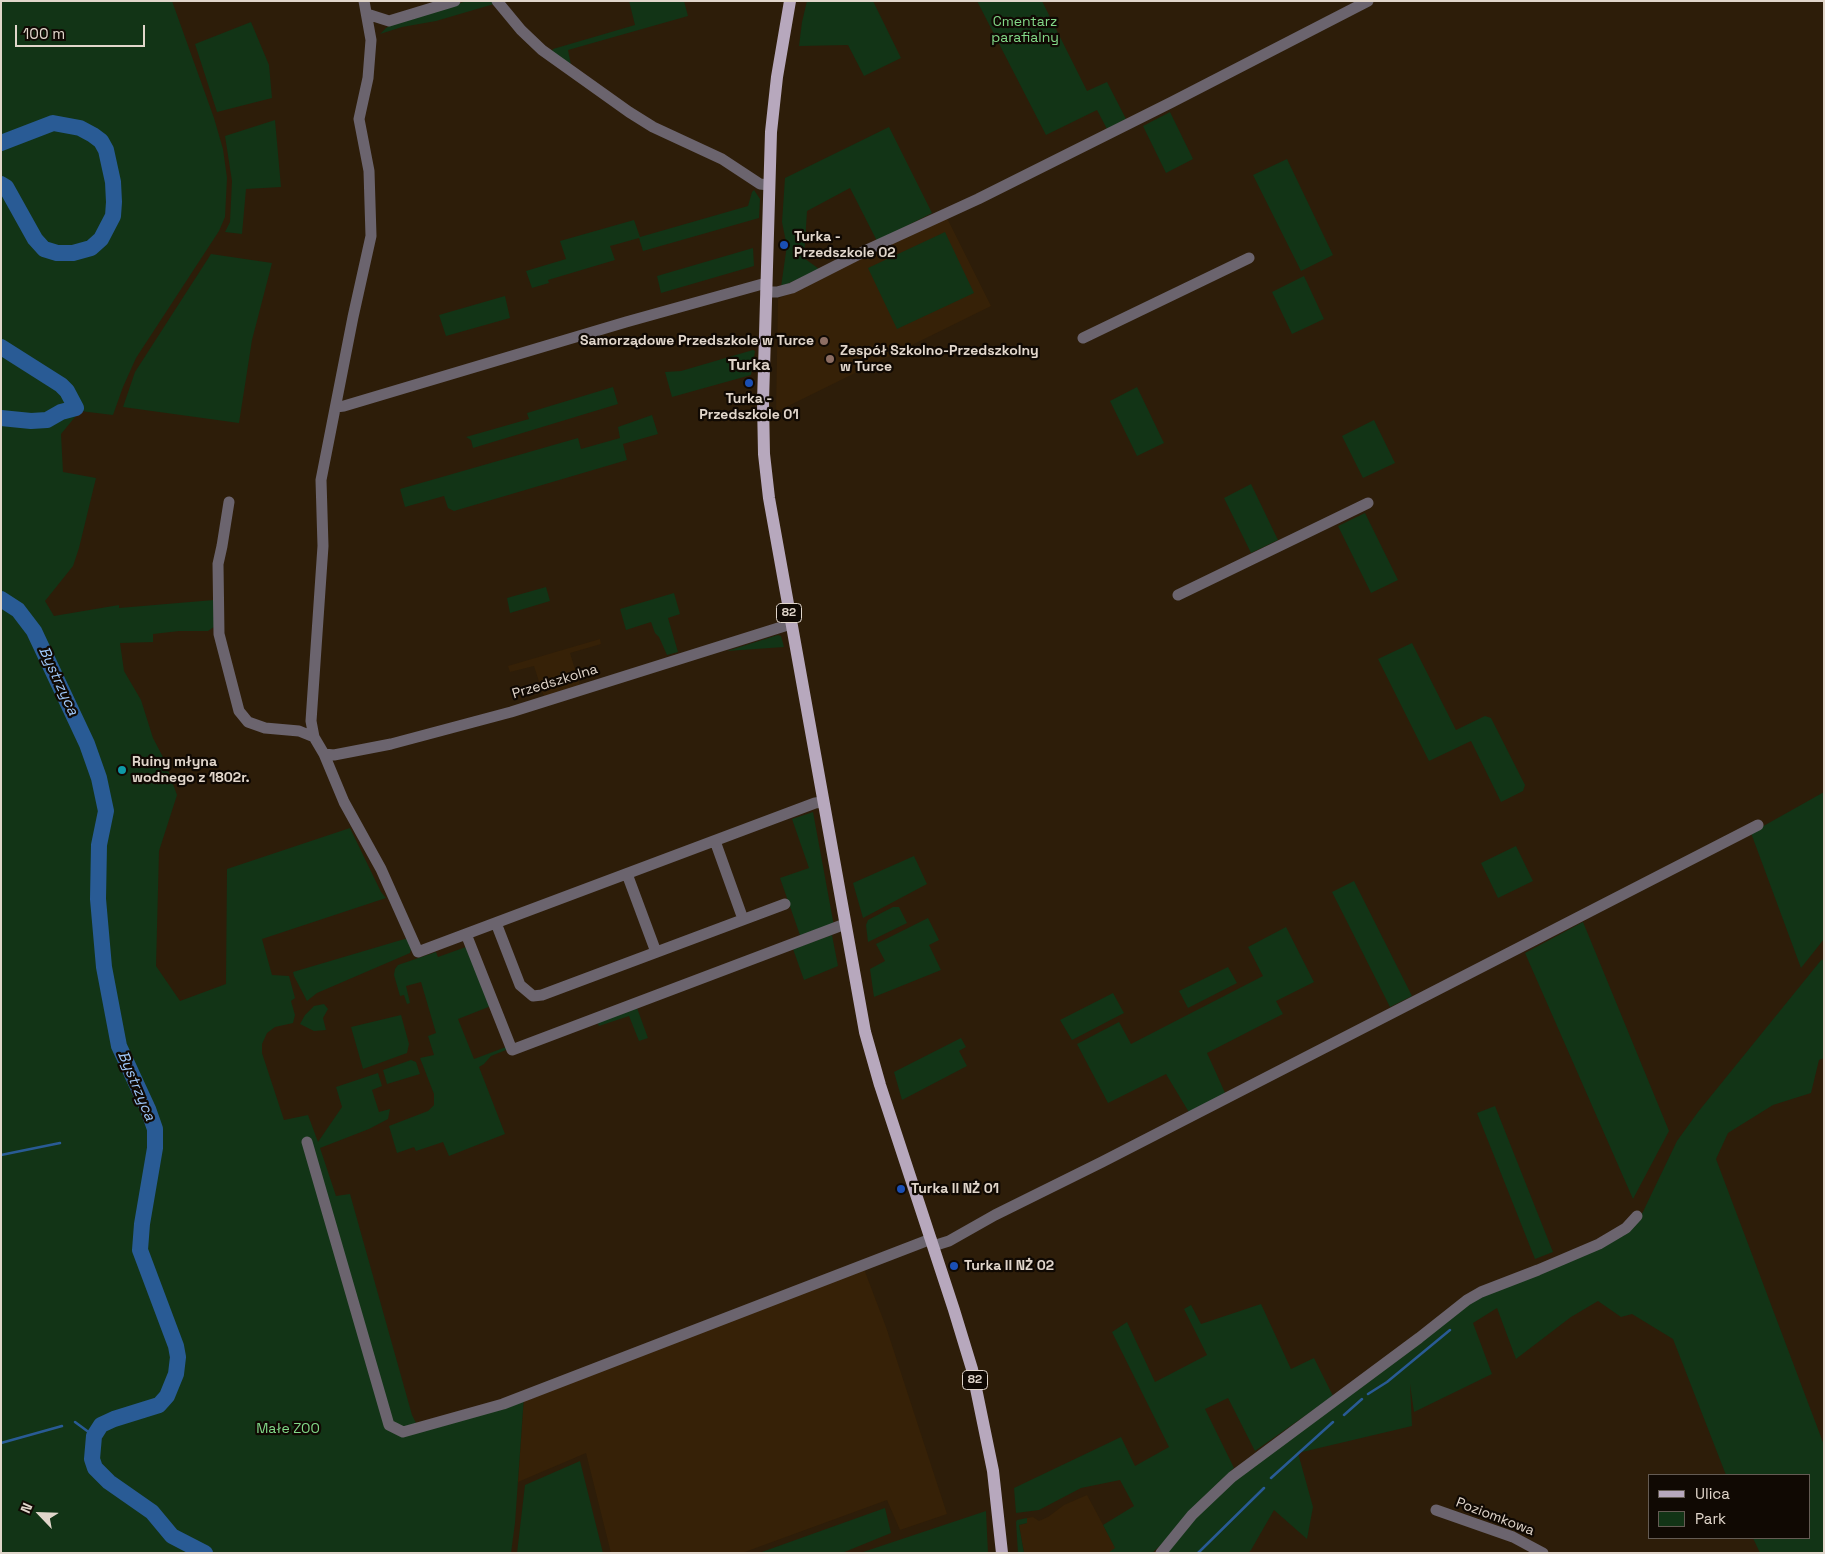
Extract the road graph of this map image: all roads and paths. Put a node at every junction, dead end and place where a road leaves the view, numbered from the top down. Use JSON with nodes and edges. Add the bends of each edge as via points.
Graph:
{"nodes":[{"id":1,"x":364,"y":1,"type":"edge"},
{"id":2,"x":455,"y":1,"type":"edge"},
{"id":3,"x":497,"y":1,"type":"edge"},
{"id":4,"x":790,"y":1,"type":"edge"},
{"id":5,"x":1368,"y":1,"type":"edge"},
{"id":6,"x":367,"y":14,"type":"junction"},
{"id":7,"x":388,"y":21,"type":"junction"},
{"id":8,"x":371,"y":40,"type":"junction"},
{"id":9,"x":769,"y":185,"type":"junction"},
{"id":10,"x":1249,"y":258,"type":"dead end"},
{"id":11,"x":766,"y":288,"type":"junction"},
{"id":12,"x":1084,"y":338,"type":"dead end"},
{"id":13,"x":336,"y":407,"type":"junction"},
{"id":14,"x":229,"y":502,"type":"dead end"},
{"id":15,"x":1368,"y":503,"type":"dead end"},
{"id":16,"x":1178,"y":596,"type":"dead end"},
{"id":17,"x":791,"y":624,"type":"junction"},
{"id":18,"x":314,"y":736,"type":"junction"},
{"id":19,"x":324,"y":754,"type":"junction"},
{"id":20,"x":823,"y":802,"type":"junction"},
{"id":21,"x":1758,"y":824,"type":"dead end"},
{"id":22,"x":714,"y":841,"type":"junction"},
{"id":23,"x":627,"y":874,"type":"junction"},
{"id":24,"x":785,"y":904,"type":"dead end"},
{"id":25,"x":743,"y":919,"type":"junction"},
{"id":26,"x":496,"y":923,"type":"junction"},
{"id":27,"x":845,"y":924,"type":"junction"},
{"id":28,"x":466,"y":934,"type":"junction"},
{"id":29,"x":656,"y":952,"type":"junction"},
{"id":30,"x":307,"y":1142,"type":"dead end"},
{"id":31,"x":1638,"y":1216,"type":"dead end"},
{"id":32,"x":932,"y":1242,"type":"junction"},
{"id":33,"x":1436,"y":1510,"type":"dead end"},
{"id":34,"x":1002,"y":1553,"type":"edge"},
{"id":35,"x":1161,"y":1553,"type":"edge"},
{"id":36,"x":1543,"y":1553,"type":"edge"}],
"edges":[{"from":1,"to":6,"type":"street"},
{"from":2,"to":7,"type":"street"},
{"from":3,"to":9,"type":"street","via":[[542,50],[629,112],[653,127],[722,159],[760,184]]},
{"from":4,"to":9,"type":"main road","number":"82","via":[[775,87]]},
{"from":5,"to":11,"type":"street","via":[[978,199],[792,288],[777,292]]},
{"from":6,"to":7,"type":"street"},
{"from":6,"to":8,"type":"street"},
{"from":7,"to":8,"type":"street"},
{"from":8,"to":13,"type":"street","via":[[368,78],[359,120],[370,171],[371,236]]},
{"from":9,"to":11,"type":"main road","number":"82"},
{"from":10,"to":12,"type":"street"},
{"from":11,"to":13,"type":"street","via":[[617,325]]},
{"from":11,"to":17,"type":"main road","number":"82","via":[[762,402],[766,471]]},
{"from":13,"to":18,"type":"street","via":[[321,487],[323,546],[312,698]]},
{"from":14,"to":18,"type":"street","via":[[218,564],[219,634],[239,711],[248,722],[265,728],[299,731]]},
{"from":15,"to":16,"type":"street"},
{"from":17,"to":19,"type":"street","name":"Przedszkolna","via":[[511,712],[391,744]]},
{"from":17,"to":20,"type":"main road","number":"82"},
{"from":18,"to":19,"type":"street"},
{"from":19,"to":28,"type":"street","via":[[348,812],[381,868],[418,952]]},
{"from":20,"to":22,"type":"street"},
{"from":20,"to":27,"type":"main road","number":"82"},
{"from":21,"to":32,"type":"street","via":[[949,1241]]},
{"from":22,"to":23,"type":"street"},
{"from":22,"to":25,"type":"street"},
{"from":23,"to":26,"type":"street"},
{"from":23,"to":29,"type":"street"},
{"from":24,"to":25,"type":"street"},
{"from":25,"to":29,"type":"street"},
{"from":26,"to":28,"type":"street"},
{"from":26,"to":29,"type":"street","via":[[520,985],[533,996]]},
{"from":27,"to":28,"type":"street","via":[[512,1050]]},
{"from":27,"to":32,"type":"main road","number":"82","via":[[876,1074]]},
{"from":30,"to":32,"type":"street","via":[[389,1424],[403,1432],[503,1404]]},
{"from":31,"to":35,"type":"street","via":[[1626,1228],[1599,1244],[1467,1300],[1232,1477],[1192,1515]]},
{"from":32,"to":34,"type":"main road","number":"82","via":[[978,1393],[993,1471]]},
{"from":33,"to":36,"type":"street","name":"Poziomkowa","via":[[1513,1537]]}]}
